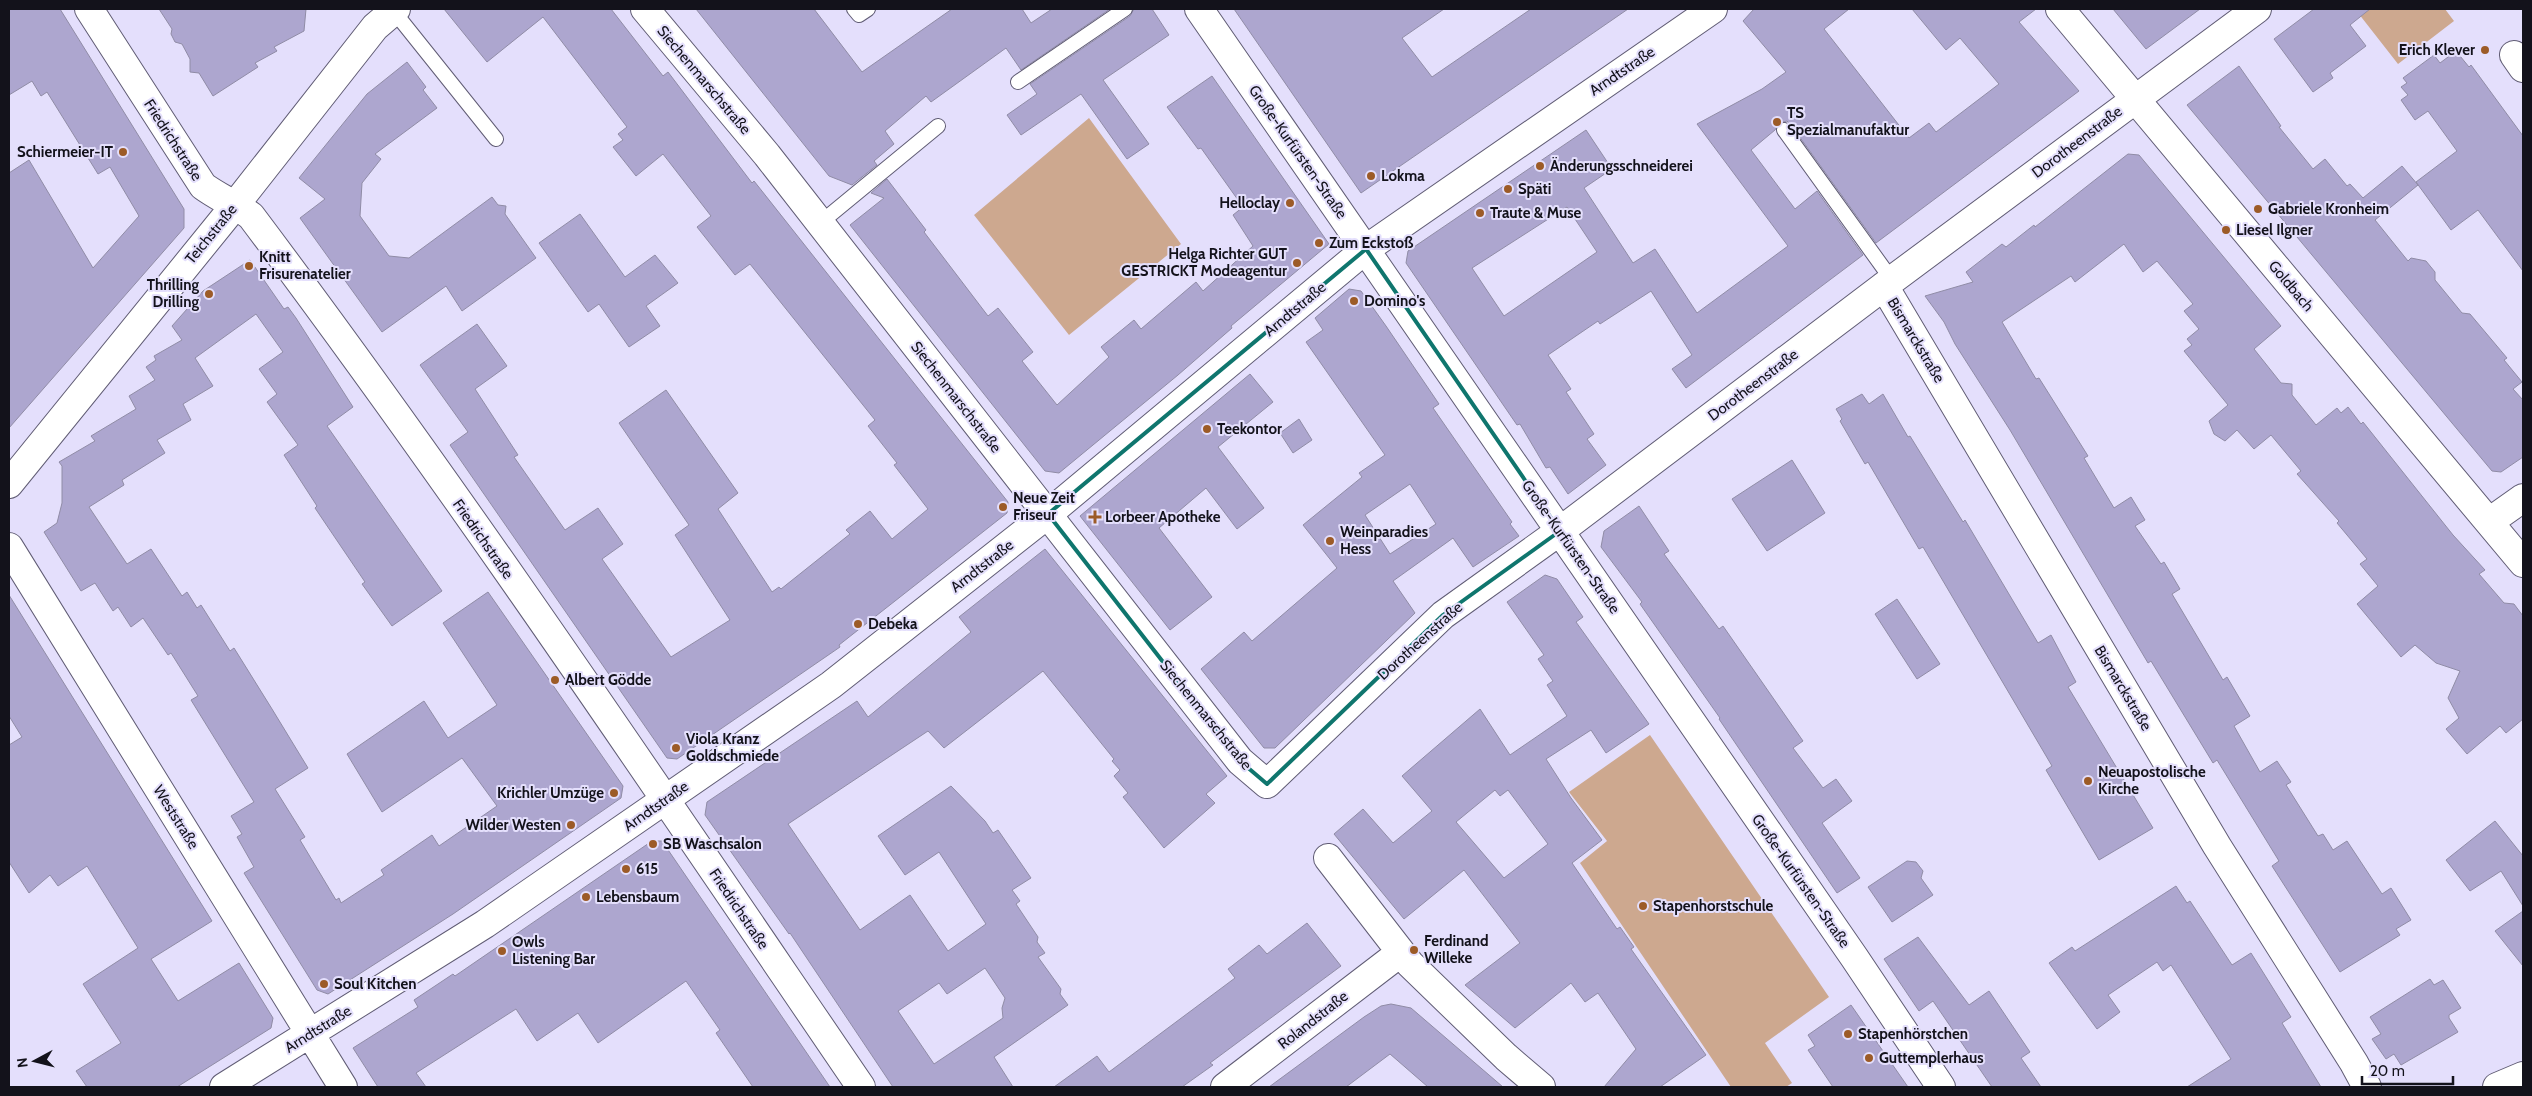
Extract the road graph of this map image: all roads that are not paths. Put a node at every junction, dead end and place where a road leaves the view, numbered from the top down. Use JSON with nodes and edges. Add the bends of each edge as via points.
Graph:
{"nodes":[{"id":1,"x":89,"y":9,"type":"edge"},
{"id":2,"x":394,"y":9,"type":"edge"},
{"id":3,"x":645,"y":9,"type":"edge"},
{"id":4,"x":854,"y":9,"type":"edge"},
{"id":5,"x":868,"y":9,"type":"edge"},
{"id":6,"x":1125,"y":9,"type":"edge"},
{"id":7,"x":1199,"y":9,"type":"edge"},
{"id":8,"x":1713,"y":9,"type":"edge"},
{"id":9,"x":2060,"y":9,"type":"edge"},
{"id":10,"x":2257,"y":9,"type":"edge"},
{"id":11,"x":1018,"y":82,"type":"dead end"},
{"id":12,"x":2135,"y":99,"type":"junction"},
{"id":13,"x":938,"y":126,"type":"dead end"},
{"id":14,"x":1784,"y":130,"type":"dead end"},
{"id":15,"x":496,"y":139,"type":"dead end"},
{"id":16,"x":236,"y":204,"type":"junction"},
{"id":17,"x":819,"y":224,"type":"junction"},
{"id":18,"x":1366,"y":249,"type":"junction"},
{"id":19,"x":1888,"y":283,"type":"junction"},
{"id":20,"x":9,"y":484,"type":"edge"},
{"id":21,"x":2523,"y":498,"type":"edge"},
{"id":22,"x":1048,"y":514,"type":"junction"},
{"id":23,"x":2489,"y":522,"type":"junction"},
{"id":24,"x":1560,"y":531,"type":"junction"},
{"id":25,"x":9,"y":547,"type":"edge"},
{"id":26,"x":2523,"y":563,"type":"edge"},
{"id":27,"x":1267,"y":784,"type":"joint"},
{"id":28,"x":664,"y":800,"type":"junction"},
{"id":29,"x":1328,"y":858,"type":"dead end"},
{"id":30,"x":1405,"y":959,"type":"junction"},
{"id":31,"x":310,"y":1033,"type":"junction"},
{"id":32,"x":2523,"y":1076,"type":"edge"},
{"id":33,"x":224,"y":1087,"type":"edge"},
{"id":34,"x":343,"y":1087,"type":"edge"},
{"id":35,"x":861,"y":1087,"type":"edge"},
{"id":36,"x":1225,"y":1087,"type":"edge"},
{"id":37,"x":1541,"y":1087,"type":"edge"},
{"id":38,"x":1941,"y":1087,"type":"edge"},
{"id":39,"x":2367,"y":1087,"type":"edge"},
{"id":40,"x":2497,"y":1087,"type":"edge"}],
"edges":[{"from":1,"to":16,"type":"street","name":"Friedrichstraße","via":[[202,186]]},
{"from":2,"to":15,"type":"lane"},
{"from":2,"to":16,"type":"street","name":"Teichstraße","via":[[375,27]]},
{"from":3,"to":17,"type":"street","name":"Siechenmarschstraße","via":[[767,155]]},
{"from":4,"to":5,"type":"lane","via":[[859,15]]},
{"from":6,"to":11,"type":"lane"},
{"from":7,"to":18,"type":"street","name":"Große-Kurfürsten-Straße"},
{"from":8,"to":18,"type":"street","name":"Arndtstraße"},
{"from":9,"to":12,"type":"street","name":"Goldbach"},
{"from":10,"to":12,"type":"street","name":"Dorotheenstraße"},
{"from":12,"to":19,"type":"street","name":"Dorotheenstraße"},
{"from":12,"to":23,"type":"street","name":"Goldbach"},
{"from":13,"to":17,"type":"lane"},
{"from":14,"to":19,"type":"lane"},
{"from":16,"to":20,"type":"street","name":"Teichstraße"},
{"from":16,"to":28,"type":"street","name":"Friedrichstraße","via":[[251,216],[366,374]]},
{"from":17,"to":22,"type":"street","name":"Siechenmarschstraße"},
{"from":18,"to":22,"type":"street","name":"Arndtstraße"},
{"from":18,"to":24,"type":"street","name":"Große-Kurfürsten-Straße"},
{"from":19,"to":24,"type":"street","name":"Dorotheenstraße"},
{"from":19,"to":39,"type":"street","name":"Bismarckstraße","via":[[2212,838]]},
{"from":21,"to":23,"type":"street"},
{"from":22,"to":27,"type":"street","name":"Siechenmarschstraße","via":[[1240,761]]},
{"from":22,"to":28,"type":"street","name":"Arndtstraße","via":[[831,685]]},
{"from":23,"to":26,"type":"street","name":"Goldbach"},
{"from":24,"to":27,"type":"street","name":"Dorotheenstraße","via":[[1443,616]]},
{"from":24,"to":38,"type":"street","name":"Große-Kurfürsten-Straße"},
{"from":25,"to":31,"type":"street","name":"Weststraße"},
{"from":28,"to":31,"type":"street","name":"Arndtstraße","via":[[485,924]]},
{"from":28,"to":35,"type":"street","name":"Friedrichstraße"},
{"from":29,"to":30,"type":"street"},
{"from":30,"to":36,"type":"street","name":"Rolandstraße"},
{"from":30,"to":37,"type":"street"},
{"from":31,"to":33,"type":"street","name":"Arndtstraße"},
{"from":31,"to":34,"type":"street","name":"Weststraße"},
{"from":32,"to":40,"type":"street"}]}
